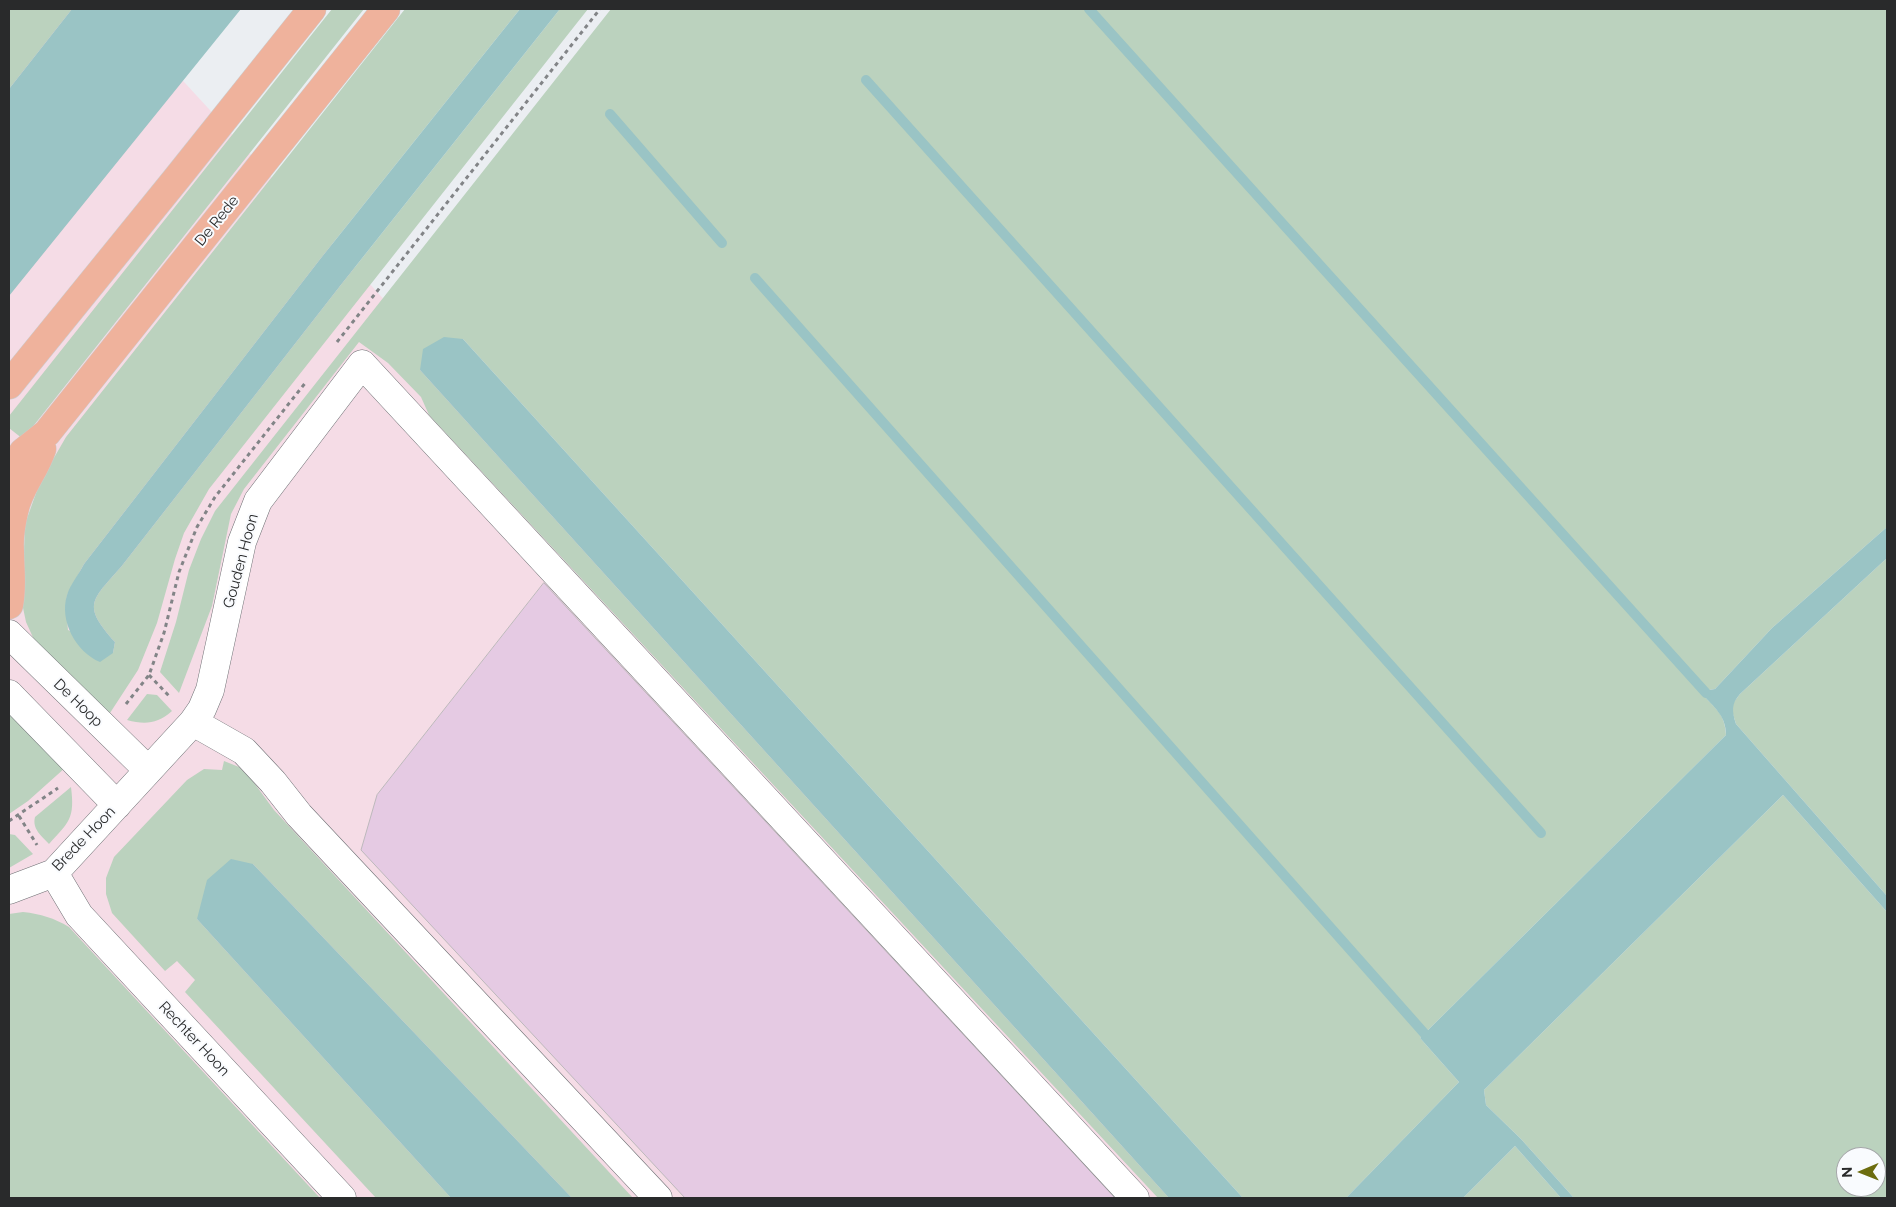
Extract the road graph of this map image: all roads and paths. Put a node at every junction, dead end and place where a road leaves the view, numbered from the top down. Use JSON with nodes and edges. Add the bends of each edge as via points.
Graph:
{"nodes":[{"id":1,"x":312,"y":9,"type":"edge"},
{"id":2,"x":386,"y":9,"type":"edge"},
{"id":3,"x":9,"y":384,"type":"edge"},
{"id":4,"x":47,"y":433,"type":"junction"},
{"id":5,"x":9,"y":473,"type":"edge"},
{"id":6,"x":9,"y":605,"type":"edge"},
{"id":7,"x":9,"y":634,"type":"edge"},
{"id":8,"x":9,"y":694,"type":"edge"},
{"id":9,"x":193,"y":722,"type":"junction"},
{"id":10,"x":148,"y":770,"type":"junction"},
{"id":11,"x":117,"y":805,"type":"junction"},
{"id":12,"x":54,"y":873,"type":"junction"},
{"id":13,"x":9,"y":890,"type":"edge"},
{"id":14,"x":342,"y":1198,"type":"edge"},
{"id":15,"x":658,"y":1198,"type":"edge"},
{"id":16,"x":1135,"y":1198,"type":"edge"}],
"edges":[{"from":1,"to":3,"type":"main road"},
{"from":2,"to":4,"type":"main road","name":"De Rede"},
{"from":4,"to":5,"type":"main road","name":"De Rede","via":[[23,452]]},
{"from":4,"to":6,"type":"main road","name":"De Rede","via":[[38,461],[14,509]]},
{"from":7,"to":10,"type":"street","name":"De Hoop"},
{"from":8,"to":11,"type":"street"},
{"from":9,"to":10,"type":"street","name":"Gouden Hoon"},
{"from":9,"to":15,"type":"street","via":[[244,751],[299,816]]},
{"from":9,"to":16,"type":"street","name":"Gouden Hoon","via":[[210,690],[242,542],[258,500],[362,364]]},
{"from":10,"to":11,"type":"street","name":"Brede Hoon"},
{"from":11,"to":12,"type":"street","name":"Brede Hoon"},
{"from":12,"to":13,"type":"street","name":"Brede Hoon"},
{"from":12,"to":14,"type":"street","name":"Rechter Hoon","via":[[79,915]]}]}
